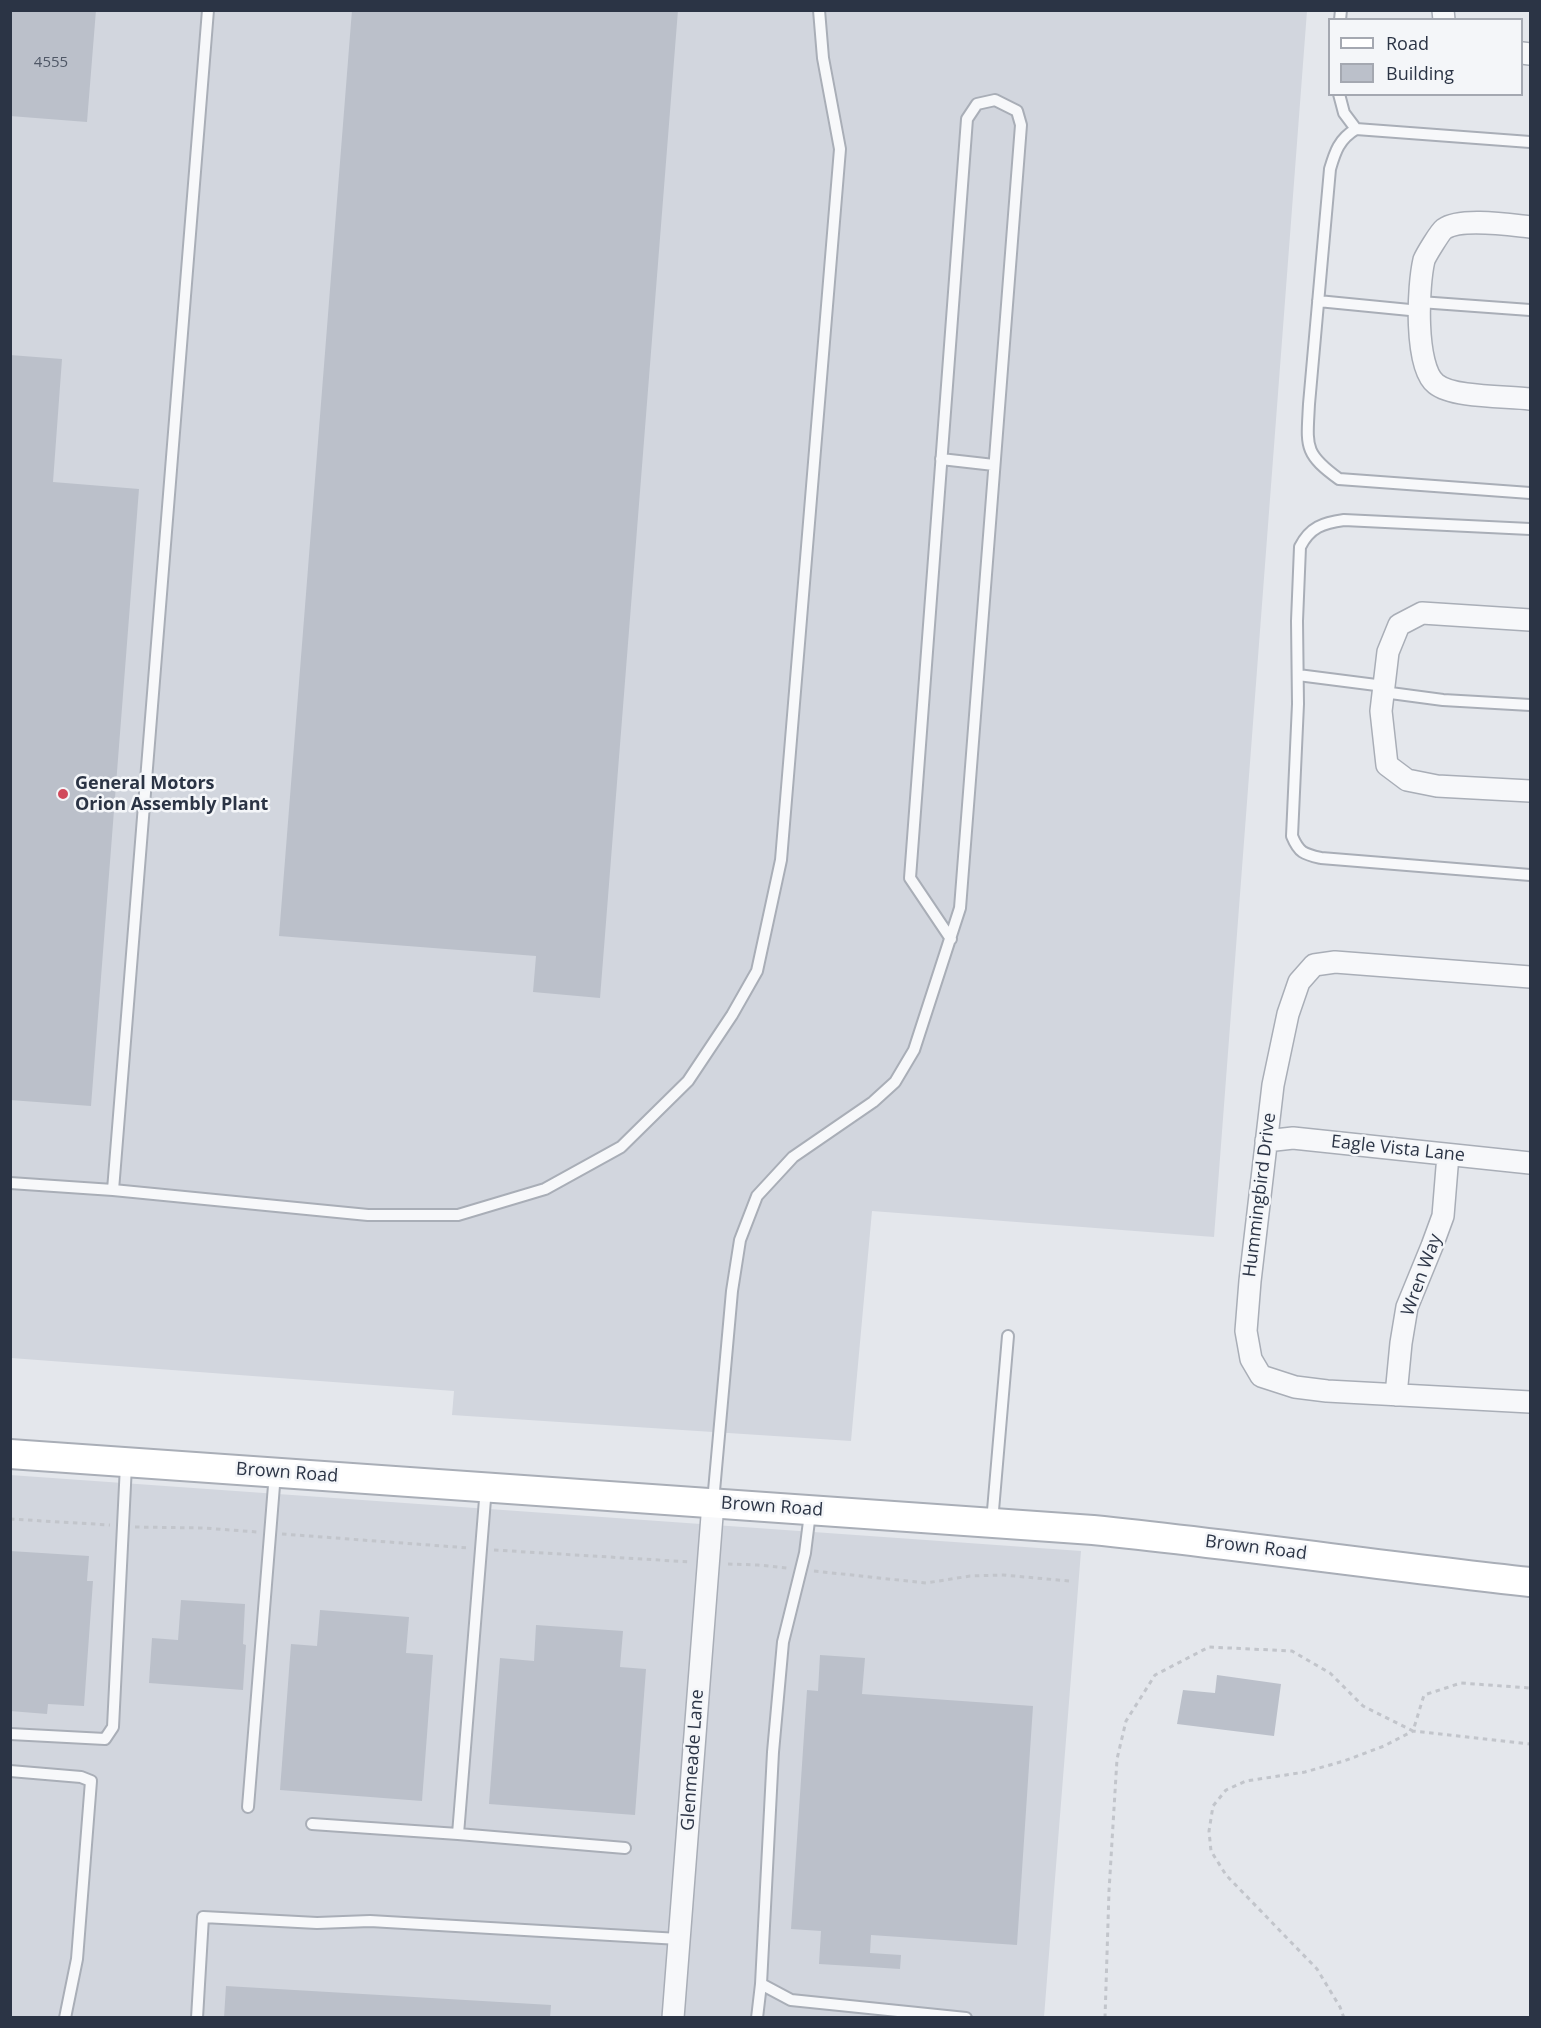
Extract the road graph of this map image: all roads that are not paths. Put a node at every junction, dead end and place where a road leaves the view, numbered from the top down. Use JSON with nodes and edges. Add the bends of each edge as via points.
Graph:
{"nodes":[{"id":1,"x":208,"y":10,"type":"edge"},
{"id":2,"x":819,"y":10,"type":"edge"},
{"id":3,"x":1340,"y":96,"type":"edge"},
{"id":4,"x":1356,"y":129,"type":"junction"},
{"id":5,"x":1530,"y":142,"type":"edge"},
{"id":6,"x":1530,"y":227,"type":"edge"},
{"id":7,"x":1318,"y":301,"type":"junction"},
{"id":8,"x":1420,"y":307,"type":"junction"},
{"id":9,"x":1530,"y":310,"type":"edge"},
{"id":10,"x":1530,"y":399,"type":"edge"},
{"id":11,"x":941,"y":459,"type":"junction"},
{"id":12,"x":994,"y":465,"type":"junction"},
{"id":13,"x":1530,"y":493,"type":"edge"},
{"id":14,"x":1530,"y":529,"type":"edge"},
{"id":15,"x":1530,"y":621,"type":"edge"},
{"id":16,"x":1298,"y":675,"type":"junction"},
{"id":17,"x":1384,"y":689,"type":"junction"},
{"id":18,"x":1530,"y":705,"type":"edge"},
{"id":19,"x":1530,"y":791,"type":"edge"},
{"id":20,"x":1530,"y":875,"type":"edge"},
{"id":21,"x":951,"y":939,"type":"junction"},
{"id":22,"x":1530,"y":977,"type":"edge"},
{"id":23,"x":1266,"y":1141,"type":"junction"},
{"id":24,"x":1448,"y":1155,"type":"junction"},
{"id":25,"x":1530,"y":1163,"type":"edge"},
{"id":26,"x":10,"y":1183,"type":"edge"},
{"id":27,"x":113,"y":1190,"type":"junction"},
{"id":28,"x":1008,"y":1336,"type":"dead end"},
{"id":29,"x":1396,"y":1395,"type":"junction"},
{"id":30,"x":1530,"y":1402,"type":"edge"},
{"id":31,"x":10,"y":1454,"type":"edge"},
{"id":32,"x":126,"y":1462,"type":"junction"},
{"id":33,"x":275,"y":1473,"type":"junction"},
{"id":34,"x":486,"y":1487,"type":"junction"},
{"id":35,"x":713,"y":1503,"type":"junction"},
{"id":36,"x":810,"y":1509,"type":"junction"},
{"id":37,"x":992,"y":1522,"type":"junction"},
{"id":38,"x":1530,"y":1582,"type":"edge"},
{"id":39,"x":10,"y":1734,"type":"edge"},
{"id":40,"x":10,"y":1771,"type":"edge"},
{"id":41,"x":248,"y":1807,"type":"dead end"},
{"id":42,"x":312,"y":1824,"type":"dead end"},
{"id":43,"x":458,"y":1834,"type":"junction"},
{"id":44,"x":625,"y":1848,"type":"dead end"},
{"id":45,"x":679,"y":1939,"type":"junction"},
{"id":46,"x":761,"y":1984,"type":"junction"},
{"id":47,"x":65,"y":2018,"type":"edge"},
{"id":48,"x":197,"y":2018,"type":"edge"},
{"id":49,"x":673,"y":2018,"type":"edge"},
{"id":50,"x":757,"y":2018,"type":"edge"},
{"id":51,"x":966,"y":2018,"type":"edge"}],
"edges":[{"from":1,"to":27,"type":"lane"},
{"from":2,"to":27,"type":"lane","via":[[840,149],[782,848],[757,971],[732,1015],[688,1080],[621,1147],[545,1188],[458,1215],[368,1215]]},
{"from":3,"to":4,"type":"lane","via":[[1344,113]]},
{"from":4,"to":5,"type":"lane"},
{"from":4,"to":7,"type":"lane","via":[[1345,135],[1329,169]]},
{"from":6,"to":8,"type":"street","via":[[1493,222],[1444,229],[1424,258]]},
{"from":7,"to":8,"type":"lane"},
{"from":7,"to":13,"type":"lane","via":[[1308,438],[1309,449],[1319,465],[1339,479]]},
{"from":8,"to":9,"type":"lane"},
{"from":8,"to":10,"type":"street","via":[[1418,328],[1424,363],[1434,384],[1449,392]]},
{"from":11,"to":12,"type":"lane"},
{"from":11,"to":12,"type":"lane","via":[[967,119],[977,104],[995,100],[1017,111],[1021,125]]},
{"from":11,"to":21,"type":"lane","via":[[910,878]]},
{"from":12,"to":21,"type":"lane","via":[[960,908]]},
{"from":14,"to":16,"type":"lane","via":[[1359,519],[1327,522],[1312,529],[1300,547]]},
{"from":15,"to":17,"type":"street","via":[[1422,613],[1399,625],[1388,652]]},
{"from":16,"to":17,"type":"lane"},
{"from":16,"to":20,"type":"lane","via":[[1292,836],[1297,848],[1321,858]]},
{"from":17,"to":18,"type":"lane","via":[[1443,700]]},
{"from":17,"to":19,"type":"street","via":[[1381,711],[1387,765],[1407,780],[1437,786]]},
{"from":21,"to":35,"type":"lane","via":[[914,1050],[895,1083],[793,1157],[757,1196],[740,1240],[732,1292]]},
{"from":22,"to":23,"type":"street","name":"Hummingbird Drive","via":[[1335,962],[1314,965],[1299,982],[1288,1014]]},
{"from":23,"to":24,"type":"street","name":"Eagle Vista Lane","via":[[1293,1138]]},
{"from":23,"to":29,"type":"street","name":"Hummingbird Drive","via":[[1246,1331],[1251,1359],[1261,1376],[1295,1387]]},
{"from":24,"to":25,"type":"street","name":"Eagle Vista Lane"},
{"from":24,"to":29,"type":"street","name":"Wren Way","via":[[1443,1216],[1407,1307]]},
{"from":26,"to":27,"type":"lane"},
{"from":28,"to":37,"type":"lane"},
{"from":29,"to":30,"type":"street","name":"Hummingbird Drive"},
{"from":31,"to":32,"type":"main road","name":"Brown Road"},
{"from":32,"to":33,"type":"main road","name":"Brown Road"},
{"from":32,"to":39,"type":"lane","via":[[113,1727],[105,1739]]},
{"from":33,"to":34,"type":"main road","name":"Brown Road"},
{"from":33,"to":41,"type":"lane"},
{"from":34,"to":35,"type":"main road","name":"Brown Road"},
{"from":34,"to":43,"type":"lane"},
{"from":35,"to":36,"type":"main road","name":"Brown Road"},
{"from":35,"to":45,"type":"street","name":"Glenmeade Lane"},
{"from":36,"to":37,"type":"main road","name":"Brown Road"},
{"from":36,"to":46,"type":"lane","via":[[805,1553],[783,1642]]},
{"from":37,"to":38,"type":"main road","name":"Brown Road","via":[[1195,1540]]},
{"from":40,"to":47,"type":"lane","via":[[81,1777],[91,1782],[77,1959]]},
{"from":42,"to":43,"type":"lane"},
{"from":43,"to":44,"type":"lane"},
{"from":45,"to":48,"type":"lane","via":[[370,1921],[317,1923],[203,1917]]},
{"from":45,"to":49,"type":"street","name":"Glenmeade Lane"},
{"from":46,"to":50,"type":"lane"},
{"from":46,"to":51,"type":"lane","via":[[791,2000]]}]}
